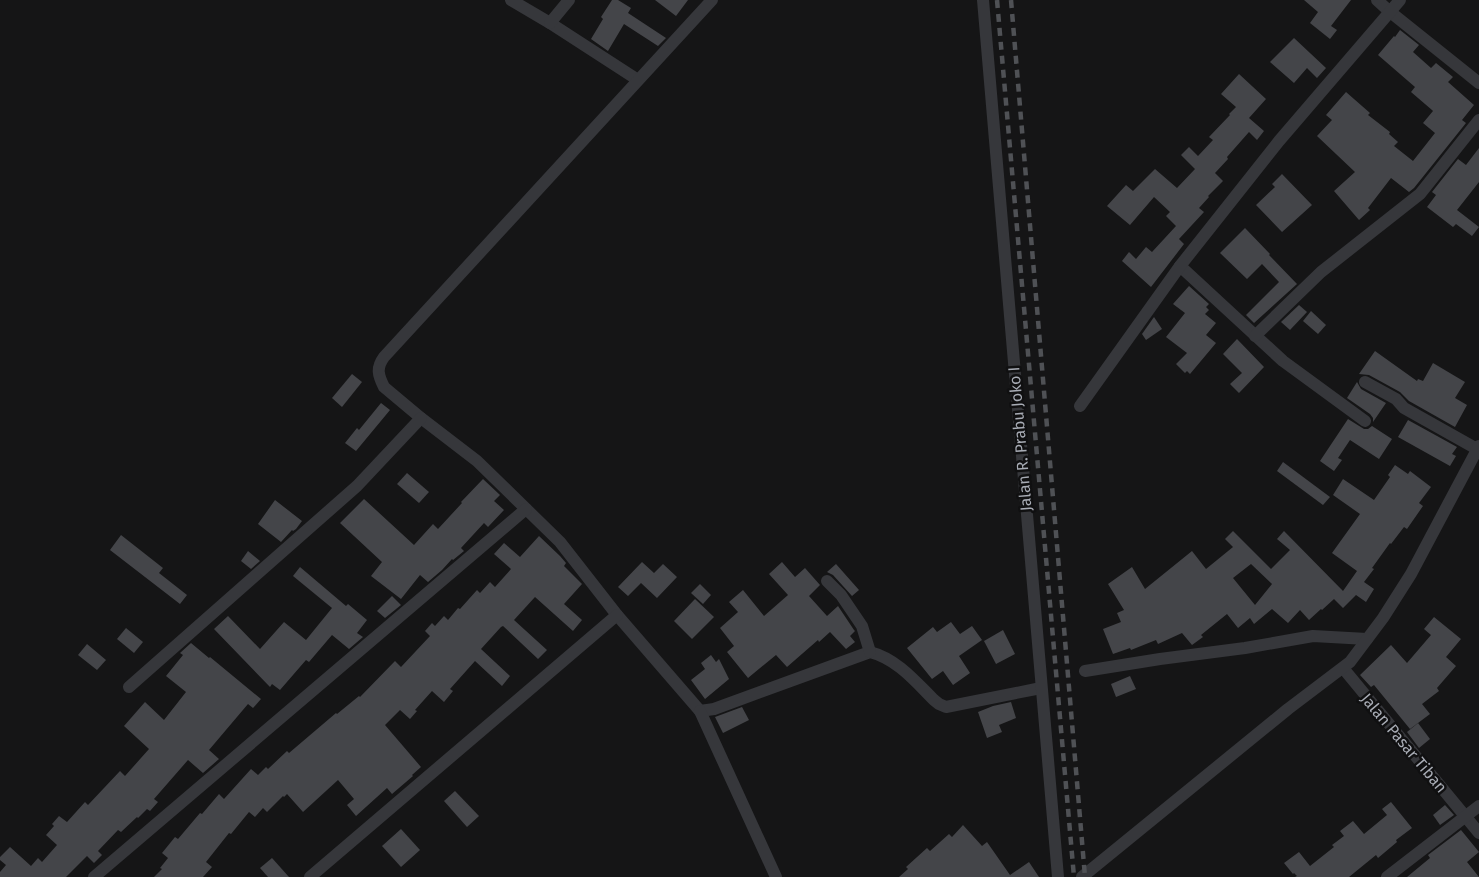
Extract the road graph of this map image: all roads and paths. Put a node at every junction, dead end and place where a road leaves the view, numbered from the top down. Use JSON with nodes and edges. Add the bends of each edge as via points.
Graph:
{"nodes":[{"id":1,"x":511,"y":0,"type":"edge"},
{"id":2,"x":569,"y":0,"type":"edge"},
{"id":3,"x":712,"y":0,"type":"edge"},
{"id":4,"x":983,"y":0,"type":"edge"},
{"id":5,"x":1377,"y":0,"type":"edge"},
{"id":6,"x":1400,"y":0,"type":"edge"},
{"id":7,"x":1389,"y":11,"type":"junction"},
{"id":8,"x":550,"y":23,"type":"junction"},
{"id":9,"x":639,"y":80,"type":"junction"},
{"id":10,"x":1479,"y":83,"type":"edge"},
{"id":11,"x":1479,"y":120,"type":"edge"},
{"id":12,"x":1180,"y":266,"type":"junction"},
{"id":13,"x":1255,"y":336,"type":"junction"},
{"id":14,"x":1365,"y":382,"type":"dead end"},
{"id":15,"x":1080,"y":406,"type":"dead end"},
{"id":16,"x":420,"y":418,"type":"junction"},
{"id":17,"x":1365,"y":421,"type":"dead end"},
{"id":18,"x":1478,"y":447,"type":"edge"},
{"id":19,"x":526,"y":509,"type":"junction"},
{"id":20,"x":827,"y":581,"type":"dead end"},
{"id":21,"x":617,"y":615,"type":"junction"},
{"id":22,"x":1363,"y":643,"type":"junction"},
{"id":23,"x":870,"y":652,"type":"junction"},
{"id":24,"x":1346,"y":665,"type":"junction"},
{"id":25,"x":1085,"y":671,"type":"dead end"},
{"id":26,"x":129,"y":687,"type":"dead end"},
{"id":27,"x":1041,"y":688,"type":"junction"},
{"id":28,"x":700,"y":711,"type":"junction"},
{"id":29,"x":1479,"y":806,"type":"edge"},
{"id":30,"x":1466,"y":817,"type":"junction"},
{"id":31,"x":1479,"y":833,"type":"edge"},
{"id":32,"x":94,"y":877,"type":"edge"},
{"id":33,"x":310,"y":877,"type":"edge"},
{"id":34,"x":776,"y":877,"type":"edge"},
{"id":35,"x":1058,"y":877,"type":"edge"},
{"id":36,"x":1082,"y":877,"type":"edge"},
{"id":37,"x":1388,"y":877,"type":"edge"}],
"edges":[{"from":1,"to":8,"type":"street"},
{"from":2,"to":8,"type":"street"},
{"from":3,"to":9,"type":"street"},
{"from":4,"to":27,"type":"street","name":"Jalan R. Prabu Joko I"},
{"from":5,"to":7,"type":"street"},
{"from":6,"to":7,"type":"street"},
{"from":7,"to":10,"type":"street"},
{"from":7,"to":12,"type":"street"},
{"from":8,"to":9,"type":"street"},
{"from":9,"to":16,"type":"street","via":[[380,362],[377,373],[384,387]]},
{"from":11,"to":13,"type":"street","via":[[1420,194],[1321,272]]},
{"from":12,"to":13,"type":"street"},
{"from":12,"to":15,"type":"street"},
{"from":13,"to":17,"type":"street","via":[[1300,375]]},
{"from":14,"to":18,"type":"street","via":[[1396,399],[1404,408]]},
{"from":16,"to":19,"type":"street","via":[[477,461]]},
{"from":16,"to":26,"type":"street","via":[[357,486]]},
{"from":18,"to":22,"type":"street","via":[[1412,574]]},
{"from":19,"to":21,"type":"street","via":[[560,542]]},
{"from":19,"to":32,"type":"street"},
{"from":20,"to":23,"type":"street","via":[[862,626]]},
{"from":21,"to":28,"type":"street"},
{"from":21,"to":33,"type":"street"},
{"from":22,"to":24,"type":"street"},
{"from":22,"to":25,"type":"street","via":[[1314,636]]},
{"from":23,"to":27,"type":"street","via":[[902,669],[946,707]]},
{"from":23,"to":28,"type":"street"},
{"from":24,"to":30,"type":"street","name":"Jalan Pasar Tiban"},
{"from":24,"to":36,"type":"street"},
{"from":27,"to":35,"type":"street","name":"Jalan R. Prabu Joko I"},
{"from":28,"to":34,"type":"street"},
{"from":29,"to":30,"type":"street"},
{"from":30,"to":31,"type":"street","name":"Jalan Pasar Tiban"},
{"from":30,"to":37,"type":"street"}]}
